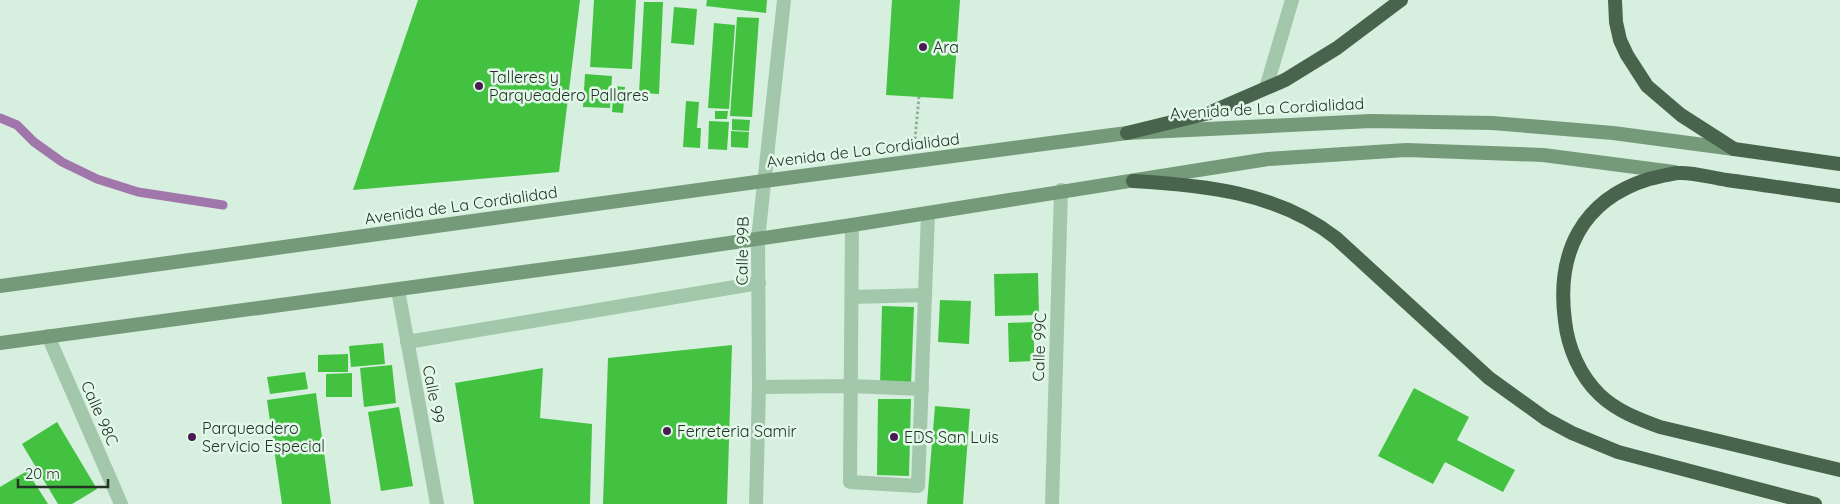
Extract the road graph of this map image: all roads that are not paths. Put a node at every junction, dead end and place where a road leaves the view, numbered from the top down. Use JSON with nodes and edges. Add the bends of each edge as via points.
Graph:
{"nodes":[{"id":1,"x":784,"y":0,"type":"edge"},
{"id":2,"x":1292,"y":0,"type":"edge"},
{"id":3,"x":1401,"y":0,"type":"edge"},
{"id":4,"x":1615,"y":0,"type":"edge"},
{"id":5,"x":1266,"y":88,"type":"junction"},
{"id":6,"x":1127,"y":133,"type":"junction"},
{"id":7,"x":1734,"y":150,"type":"junction"},
{"id":8,"x":1840,"y":164,"type":"edge"},
{"id":9,"x":1679,"y":173,"type":"junction"},
{"id":10,"x":764,"y":181,"type":"junction"},
{"id":11,"x":1132,"y":181,"type":"junction"},
{"id":12,"x":1060,"y":190,"type":"junction"},
{"id":13,"x":1840,"y":196,"type":"edge"},
{"id":14,"x":928,"y":213,"type":"junction"},
{"id":15,"x":852,"y":225,"type":"junction"},
{"id":16,"x":758,"y":239,"type":"junction"},
{"id":17,"x":759,"y":283,"type":"junction"},
{"id":18,"x":0,"y":286,"type":"edge"},
{"id":19,"x":398,"y":290,"type":"junction"},
{"id":20,"x":925,"y":295,"type":"junction"},
{"id":21,"x":852,"y":297,"type":"junction"},
{"id":22,"x":48,"y":336,"type":"junction"},
{"id":23,"x":0,"y":342,"type":"edge"},
{"id":24,"x":407,"y":342,"type":"junction"},
{"id":25,"x":851,"y":386,"type":"junction"},
{"id":26,"x":759,"y":387,"type":"junction"},
{"id":27,"x":922,"y":389,"type":"junction"},
{"id":28,"x":1840,"y":470,"type":"edge"},
{"id":29,"x":116,"y":502,"type":"edge"},
{"id":30,"x":437,"y":504,"type":"edge"},
{"id":31,"x":756,"y":504,"type":"edge"},
{"id":32,"x":1052,"y":504,"type":"edge"},
{"id":33,"x":1815,"y":504,"type":"edge"}],
"edges":[{"from":1,"to":10,"type":"street","name":"Calle 99B"},
{"from":2,"to":5,"type":"street"},
{"from":3,"to":5,"type":"highway","via":[[1337,48]]},
{"from":4,"to":7,"type":"highway","via":[[1620,40],[1647,86],[1681,116]]},
{"from":5,"to":6,"type":"highway","via":[[1209,113]]},
{"from":6,"to":7,"type":"main road","name":"Avenida de La Cordialidad","via":[[1371,121],[1492,123],[1614,133]]},
{"from":6,"to":10,"type":"main road","name":"Avenida de La Cordialidad"},
{"from":7,"to":8,"type":"highway"},
{"from":9,"to":11,"type":"main road","via":[[1542,155],[1406,150],[1268,159]]},
{"from":9,"to":13,"type":"highway"},
{"from":9,"to":28,"type":"highway","via":[[1650,179],[1616,194],[1602,204],[1580,229],[1563,273],[1563,307],[1569,340],[1580,370],[1600,395],[1636,418],[1674,431]]},
{"from":10,"to":16,"type":"street","name":"Calle 99B"},
{"from":10,"to":18,"type":"main road","name":"Avenida de La Cordialidad"},
{"from":11,"to":12,"type":"main road"},
{"from":11,"to":33,"type":"highway","via":[[1186,184],[1230,192],[1286,208],[1308,218],[1336,238],[1489,378],[1572,433],[1618,452]]},
{"from":12,"to":14,"type":"main road"},
{"from":12,"to":32,"type":"street","name":"Calle 99C"},
{"from":14,"to":15,"type":"main road"},
{"from":14,"to":20,"type":"street"},
{"from":15,"to":16,"type":"main road"},
{"from":15,"to":21,"type":"street"},
{"from":16,"to":17,"type":"street","name":"Calle 99B"},
{"from":16,"to":19,"type":"main road"},
{"from":17,"to":24,"type":"street"},
{"from":17,"to":26,"type":"street","name":"Calle 99B"},
{"from":19,"to":22,"type":"main road"},
{"from":19,"to":24,"type":"street","name":"Calle 99"},
{"from":20,"to":21,"type":"street"},
{"from":20,"to":27,"type":"street"},
{"from":21,"to":25,"type":"street"},
{"from":22,"to":23,"type":"main road"},
{"from":22,"to":29,"type":"street","name":"Calle 98C"},
{"from":24,"to":30,"type":"street","name":"Calle 99"},
{"from":25,"to":26,"type":"street"},
{"from":25,"to":27,"type":"street"},
{"from":25,"to":27,"type":"street","via":[[850,482],[918,486]]},
{"from":26,"to":31,"type":"street","name":"Calle 99B"}]}
